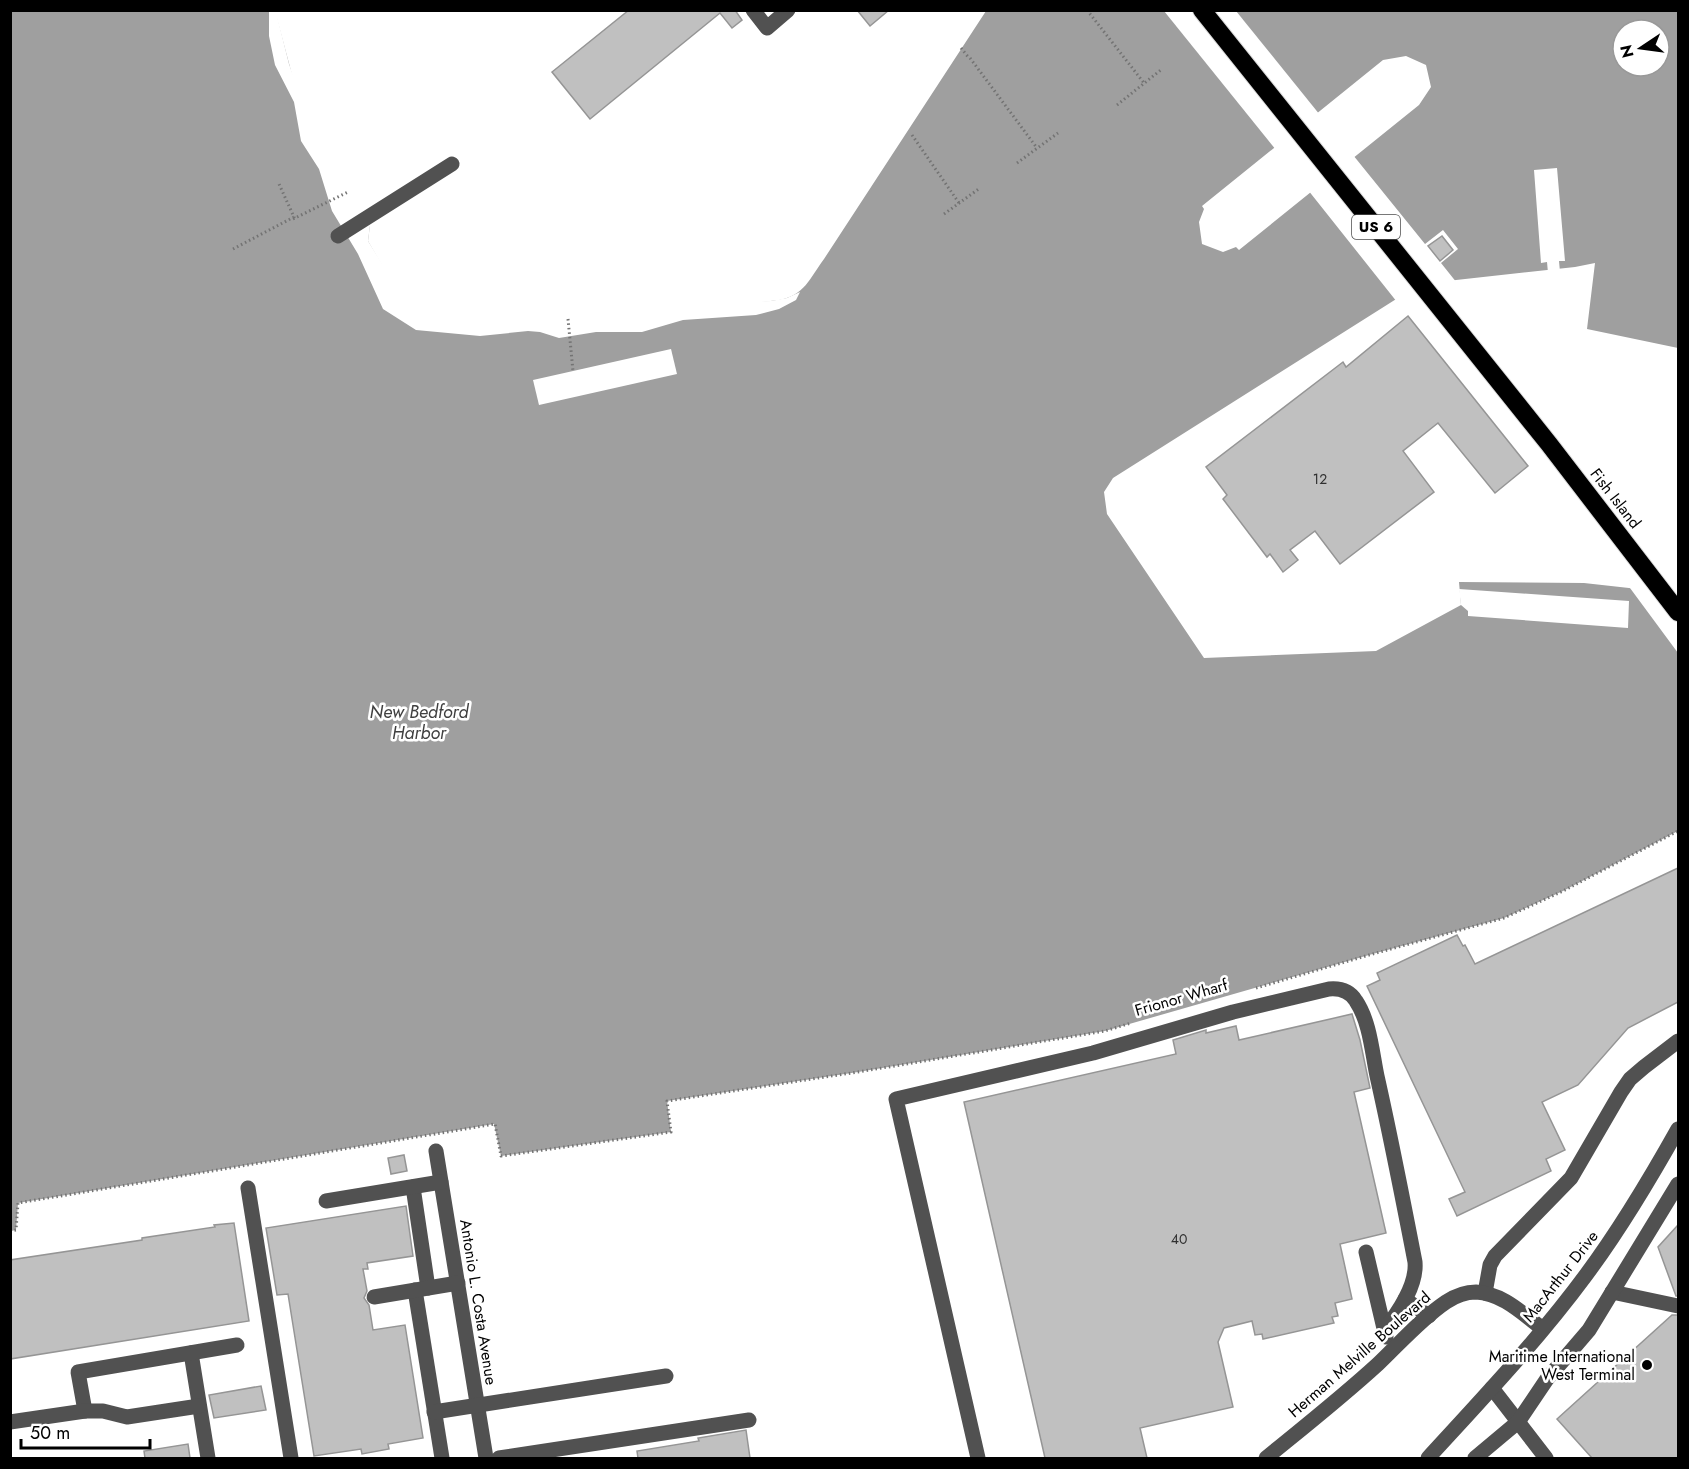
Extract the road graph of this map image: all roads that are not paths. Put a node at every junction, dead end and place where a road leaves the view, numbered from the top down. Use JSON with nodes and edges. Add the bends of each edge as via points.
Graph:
{"nodes":[{"id":1,"x":753,"y":10,"type":"edge"},
{"id":2,"x":788,"y":10,"type":"edge"},
{"id":3,"x":1202,"y":10,"type":"edge"},
{"id":4,"x":452,"y":164,"type":"dead end"},
{"id":5,"x":338,"y":236,"type":"dead end"},
{"id":6,"x":1678,"y":612,"type":"edge"},
{"id":7,"x":1678,"y":1041,"type":"edge"},
{"id":8,"x":1678,"y":1129,"type":"edge"},
{"id":9,"x":436,"y":1151,"type":"dead end"},
{"id":10,"x":441,"y":1182,"type":"junction"},
{"id":11,"x":1678,"y":1184,"type":"edge"},
{"id":12,"x":413,"y":1187,"type":"junction"},
{"id":13,"x":248,"y":1188,"type":"dead end"},
{"id":14,"x":326,"y":1201,"type":"dead end"},
{"id":15,"x":1366,"y":1252,"type":"dead end"},
{"id":16,"x":458,"y":1282,"type":"junction"},
{"id":17,"x":421,"y":1289,"type":"junction"},
{"id":18,"x":1612,"y":1292,"type":"junction"},
{"id":19,"x":1485,"y":1293,"type":"junction"},
{"id":20,"x":374,"y":1297,"type":"dead end"},
{"id":21,"x":1406,"y":1299,"type":"junction"},
{"id":22,"x":1678,"y":1306,"type":"edge"},
{"id":23,"x":1429,"y":1316,"type":"junction"},
{"id":24,"x":1543,"y":1329,"type":"junction"},
{"id":25,"x":1384,"y":1330,"type":"junction"},
{"id":26,"x":237,"y":1345,"type":"dead end"},
{"id":27,"x":190,"y":1353,"type":"junction"},
{"id":28,"x":1389,"y":1353,"type":"junction"},
{"id":29,"x":666,"y":1376,"type":"dead end"},
{"id":30,"x":1492,"y":1388,"type":"junction"},
{"id":31,"x":200,"y":1406,"type":"junction"},
{"id":32,"x":478,"y":1406,"type":"junction"},
{"id":33,"x":85,"y":1411,"type":"junction"},
{"id":34,"x":434,"y":1412,"type":"junction"},
{"id":35,"x":748,"y":1420,"type":"dead end"},
{"id":36,"x":10,"y":1422,"type":"edge"},
{"id":37,"x":1518,"y":1422,"type":"junction"},
{"id":38,"x":208,"y":1458,"type":"edge"},
{"id":39,"x":291,"y":1458,"type":"edge"},
{"id":40,"x":442,"y":1458,"type":"edge"},
{"id":41,"x":486,"y":1458,"type":"edge"},
{"id":42,"x":499,"y":1458,"type":"edge"},
{"id":43,"x":978,"y":1458,"type":"edge"},
{"id":44,"x":1266,"y":1458,"type":"edge"},
{"id":45,"x":1428,"y":1458,"type":"edge"},
{"id":46,"x":1475,"y":1458,"type":"edge"},
{"id":47,"x":1546,"y":1458,"type":"edge"}],
"edges":[{"from":1,"to":2,"type":"street","via":[[767,28]]},
{"from":3,"to":6,"type":"highway","name":"Fish Island","number":"US 6","via":[[1549,444]]},
{"from":4,"to":5,"type":"street"},
{"from":7,"to":19,"type":"street","via":[[1625,1086],[1571,1178],[1495,1256]]},
{"from":8,"to":24,"type":"street","name":"MacArthur Drive","via":[[1611,1241]]},
{"from":9,"to":10,"type":"street","name":"Antonio L. Costa Avenue"},
{"from":10,"to":12,"type":"street"},
{"from":10,"to":16,"type":"street","name":"Antonio L. Costa Avenue"},
{"from":11,"to":18,"type":"street"},
{"from":12,"to":14,"type":"street"},
{"from":12,"to":17,"type":"street"},
{"from":13,"to":39,"type":"street"},
{"from":15,"to":25,"type":"street"},
{"from":16,"to":17,"type":"street"},
{"from":16,"to":32,"type":"street","name":"Antonio L. Costa Avenue"},
{"from":17,"to":20,"type":"street"},
{"from":17,"to":34,"type":"street"},
{"from":18,"to":22,"type":"street"},
{"from":18,"to":37,"type":"street","via":[[1589,1330],[1547,1379]]},
{"from":19,"to":23,"type":"street","name":"Herman Melville Boulevard","via":[[1456,1296]]},
{"from":19,"to":24,"type":"street","via":[[1510,1304]]},
{"from":21,"to":23,"type":"street"},
{"from":21,"to":25,"type":"street"},
{"from":21,"to":43,"type":"street","via":[[1416,1266],[1393,1148],[1363,1017],[1356,1000],[1344,990],[1329,989],[1233,1012],[1093,1053],[896,1099]]},
{"from":23,"to":28,"type":"street","name":"Herman Melville Boulevard"},
{"from":24,"to":30,"type":"street","name":"MacArthur Drive"},
{"from":25,"to":28,"type":"street"},
{"from":26,"to":27,"type":"street"},
{"from":27,"to":31,"type":"street"},
{"from":27,"to":33,"type":"street","via":[[78,1372]]},
{"from":28,"to":44,"type":"street","name":"Herman Melville Boulevard"},
{"from":29,"to":32,"type":"street"},
{"from":30,"to":37,"type":"street"},
{"from":30,"to":45,"type":"street","name":"MacArthur Drive"},
{"from":31,"to":33,"type":"street","via":[[127,1417]]},
{"from":31,"to":38,"type":"street"},
{"from":32,"to":34,"type":"street"},
{"from":32,"to":41,"type":"street","name":"Antonio L. Costa Avenue"},
{"from":33,"to":36,"type":"street"},
{"from":34,"to":40,"type":"street"},
{"from":35,"to":42,"type":"street"},
{"from":37,"to":46,"type":"street"},
{"from":37,"to":47,"type":"street"}]}
